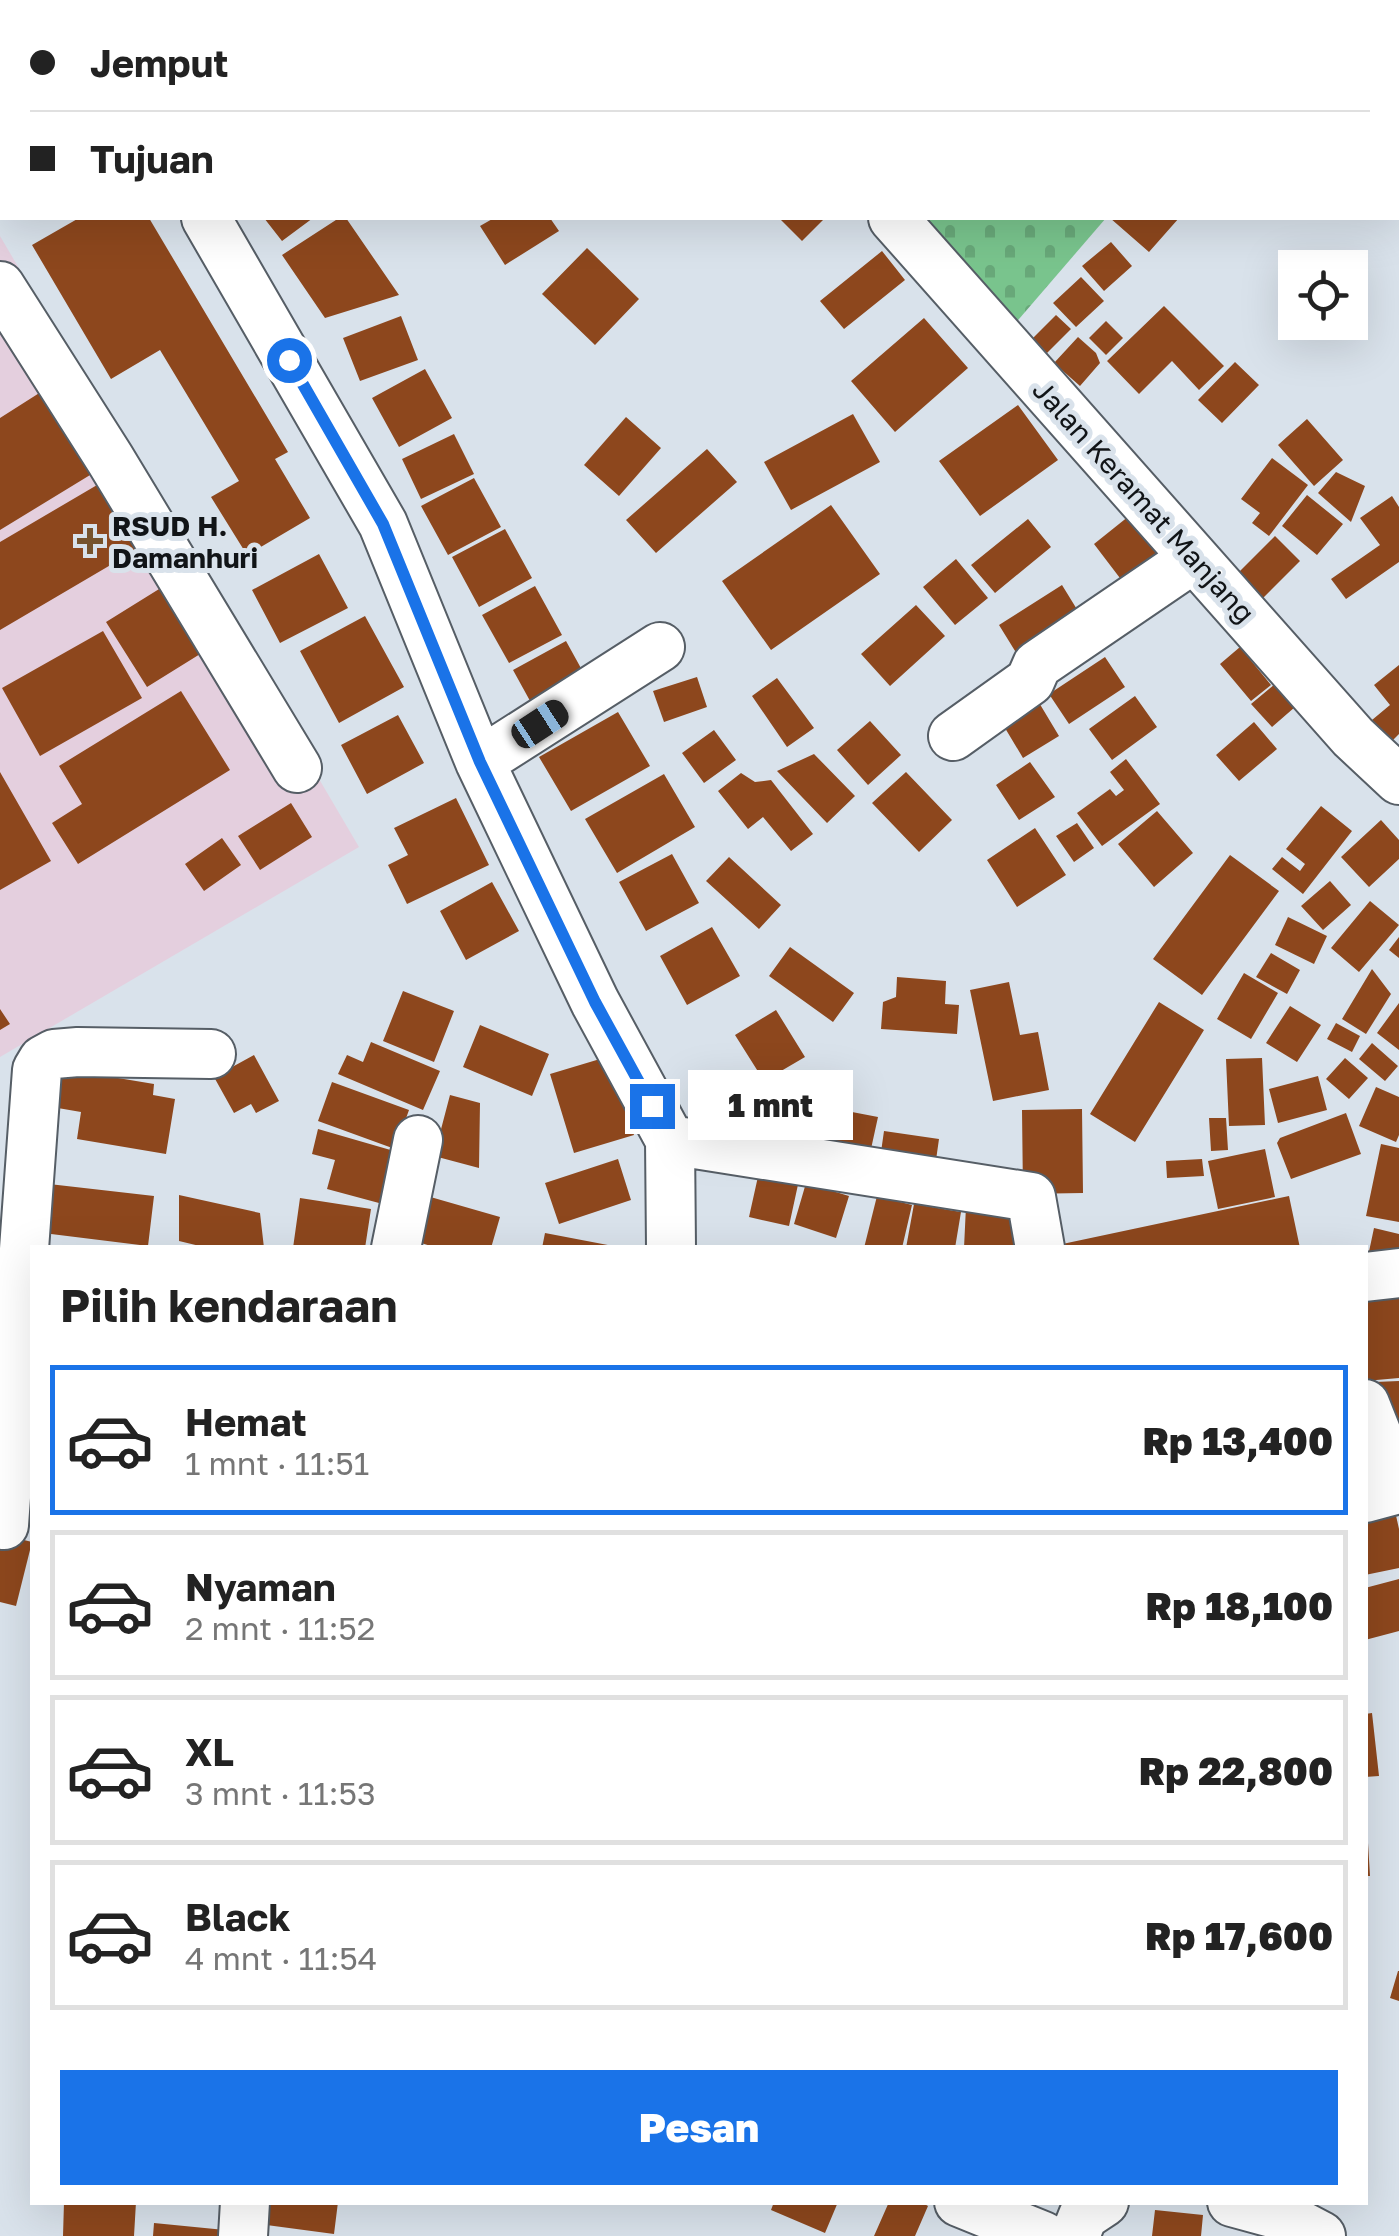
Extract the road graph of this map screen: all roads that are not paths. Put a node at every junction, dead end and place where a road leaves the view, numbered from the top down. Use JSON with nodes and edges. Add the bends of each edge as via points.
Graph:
{"nodes":[{"id":1,"x":207,"y":220,"type":"edge"},
{"id":2,"x":894,"y":220,"type":"edge"},
{"id":3,"x":0,"y":286,"type":"edge"},
{"id":4,"x":1194,"y":558,"type":"junction"},
{"id":5,"x":660,"y":647,"type":"dead end"},
{"id":6,"x":952,"y":736,"type":"dead end"},
{"id":7,"x":480,"y":762,"type":"junction"},
{"id":8,"x":297,"y":768,"type":"dead end"},
{"id":9,"x":1399,"y":780,"type":"edge"},
{"id":10,"x":211,"y":1054,"type":"dead end"},
{"id":11,"x":418,"y":1140,"type":"dead end"},
{"id":12,"x":670,"y":1140,"type":"junction"},
{"id":13,"x":397,"y":1245,"type":"edge"},
{"id":14,"x":671,"y":1245,"type":"edge"},
{"id":15,"x":1039,"y":1245,"type":"edge"},
{"id":16,"x":1399,"y":1273,"type":"edge"},
{"id":17,"x":1368,"y":1278,"type":"edge"},
{"id":18,"x":1368,"y":1412,"type":"edge"},
{"id":19,"x":1368,"y":1497,"type":"edge"},
{"id":20,"x":12,"y":1527,"type":"edge"},
{"id":21,"x":245,"y":2205,"type":"edge"},
{"id":22,"x":966,"y":2205,"type":"edge"},
{"id":23,"x":1100,"y":2205,"type":"edge"},
{"id":24,"x":1243,"y":2205,"type":"edge"},
{"id":25,"x":243,"y":2236,"type":"edge"},
{"id":26,"x":1043,"y":2236,"type":"edge"},
{"id":27,"x":1075,"y":2236,"type":"edge"},
{"id":28,"x":1321,"y":2236,"type":"edge"}],
"edges":[{"from":1,"to":7,"type":"street","via":[[383,524]]},
{"from":2,"to":4,"type":"street","name":"Jalan Keramat Manjang"},
{"from":3,"to":8,"type":"street"},
{"from":4,"to":6,"type":"street","via":[[1037,665],[1030,681]]},
{"from":4,"to":9,"type":"street","name":"Jalan Keramat Manjang"},
{"from":5,"to":7,"type":"street"},
{"from":7,"to":12,"type":"street","via":[[595,1002]]},
{"from":10,"to":20,"type":"street","via":[[54,1054],[37,1070]]},
{"from":11,"to":13,"type":"street"},
{"from":12,"to":14,"type":"street"},
{"from":12,"to":15,"type":"street","via":[[1031,1197]]},
{"from":16,"to":17,"type":"street"},
{"from":18,"to":19,"type":"street","via":[[1399,1490]]},
{"from":21,"to":25,"type":"street"},
{"from":22,"to":26,"type":"street"},
{"from":23,"to":27,"type":"street","via":[[1083,2216]]},
{"from":24,"to":28,"type":"street"}]}
